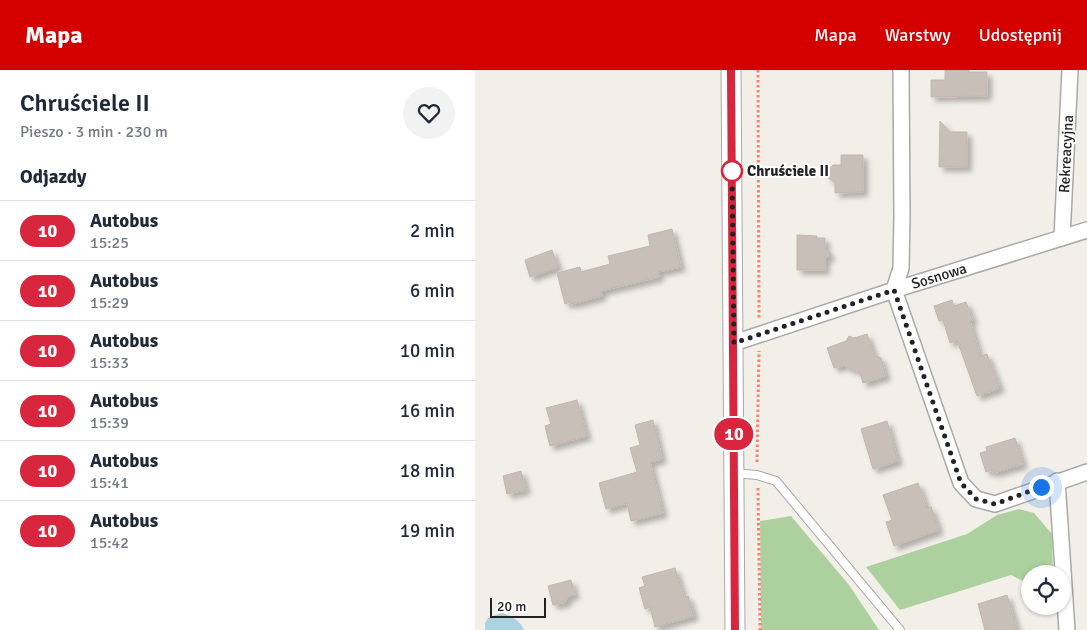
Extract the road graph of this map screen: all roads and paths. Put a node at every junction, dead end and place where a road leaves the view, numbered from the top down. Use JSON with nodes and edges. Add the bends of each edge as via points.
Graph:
{"nodes":[{"id":1,"x":731,"y":70,"type":"edge"},
{"id":2,"x":901,"y":70,"type":"edge"},
{"id":3,"x":1070,"y":70,"type":"edge"},
{"id":4,"x":1087,"y":230,"type":"edge"},
{"id":5,"x":1062,"y":238,"type":"junction"},
{"id":6,"x":894,"y":290,"type":"junction"},
{"id":7,"x":734,"y":343,"type":"junction"},
{"id":8,"x":1087,"y":472,"type":"edge"},
{"id":9,"x":734,"y":473,"type":"junction"},
{"id":10,"x":1057,"y":481,"type":"junction"},
{"id":11,"x":735,"y":630,"type":"edge"},
{"id":12,"x":900,"y":630,"type":"edge"},
{"id":13,"x":1067,"y":630,"type":"edge"}],
"edges":[{"from":1,"to":7,"type":"street"},
{"from":2,"to":6,"type":"street","via":[[901,268]]},
{"from":3,"to":5,"type":"street","name":"Rekreacyjna"},
{"from":4,"to":5,"type":"street","name":"Sosnowa"},
{"from":5,"to":6,"type":"street","name":"Sosnowa"},
{"from":6,"to":7,"type":"street","name":"Sosnowa"},
{"from":6,"to":10,"type":"street","via":[[961,483],[976,499],[995,504]]},
{"from":7,"to":9,"type":"street"},
{"from":8,"to":10,"type":"street"},
{"from":9,"to":11,"type":"street"},
{"from":9,"to":12,"type":"lane","via":[[776,481]]},
{"from":10,"to":13,"type":"street"}]}
